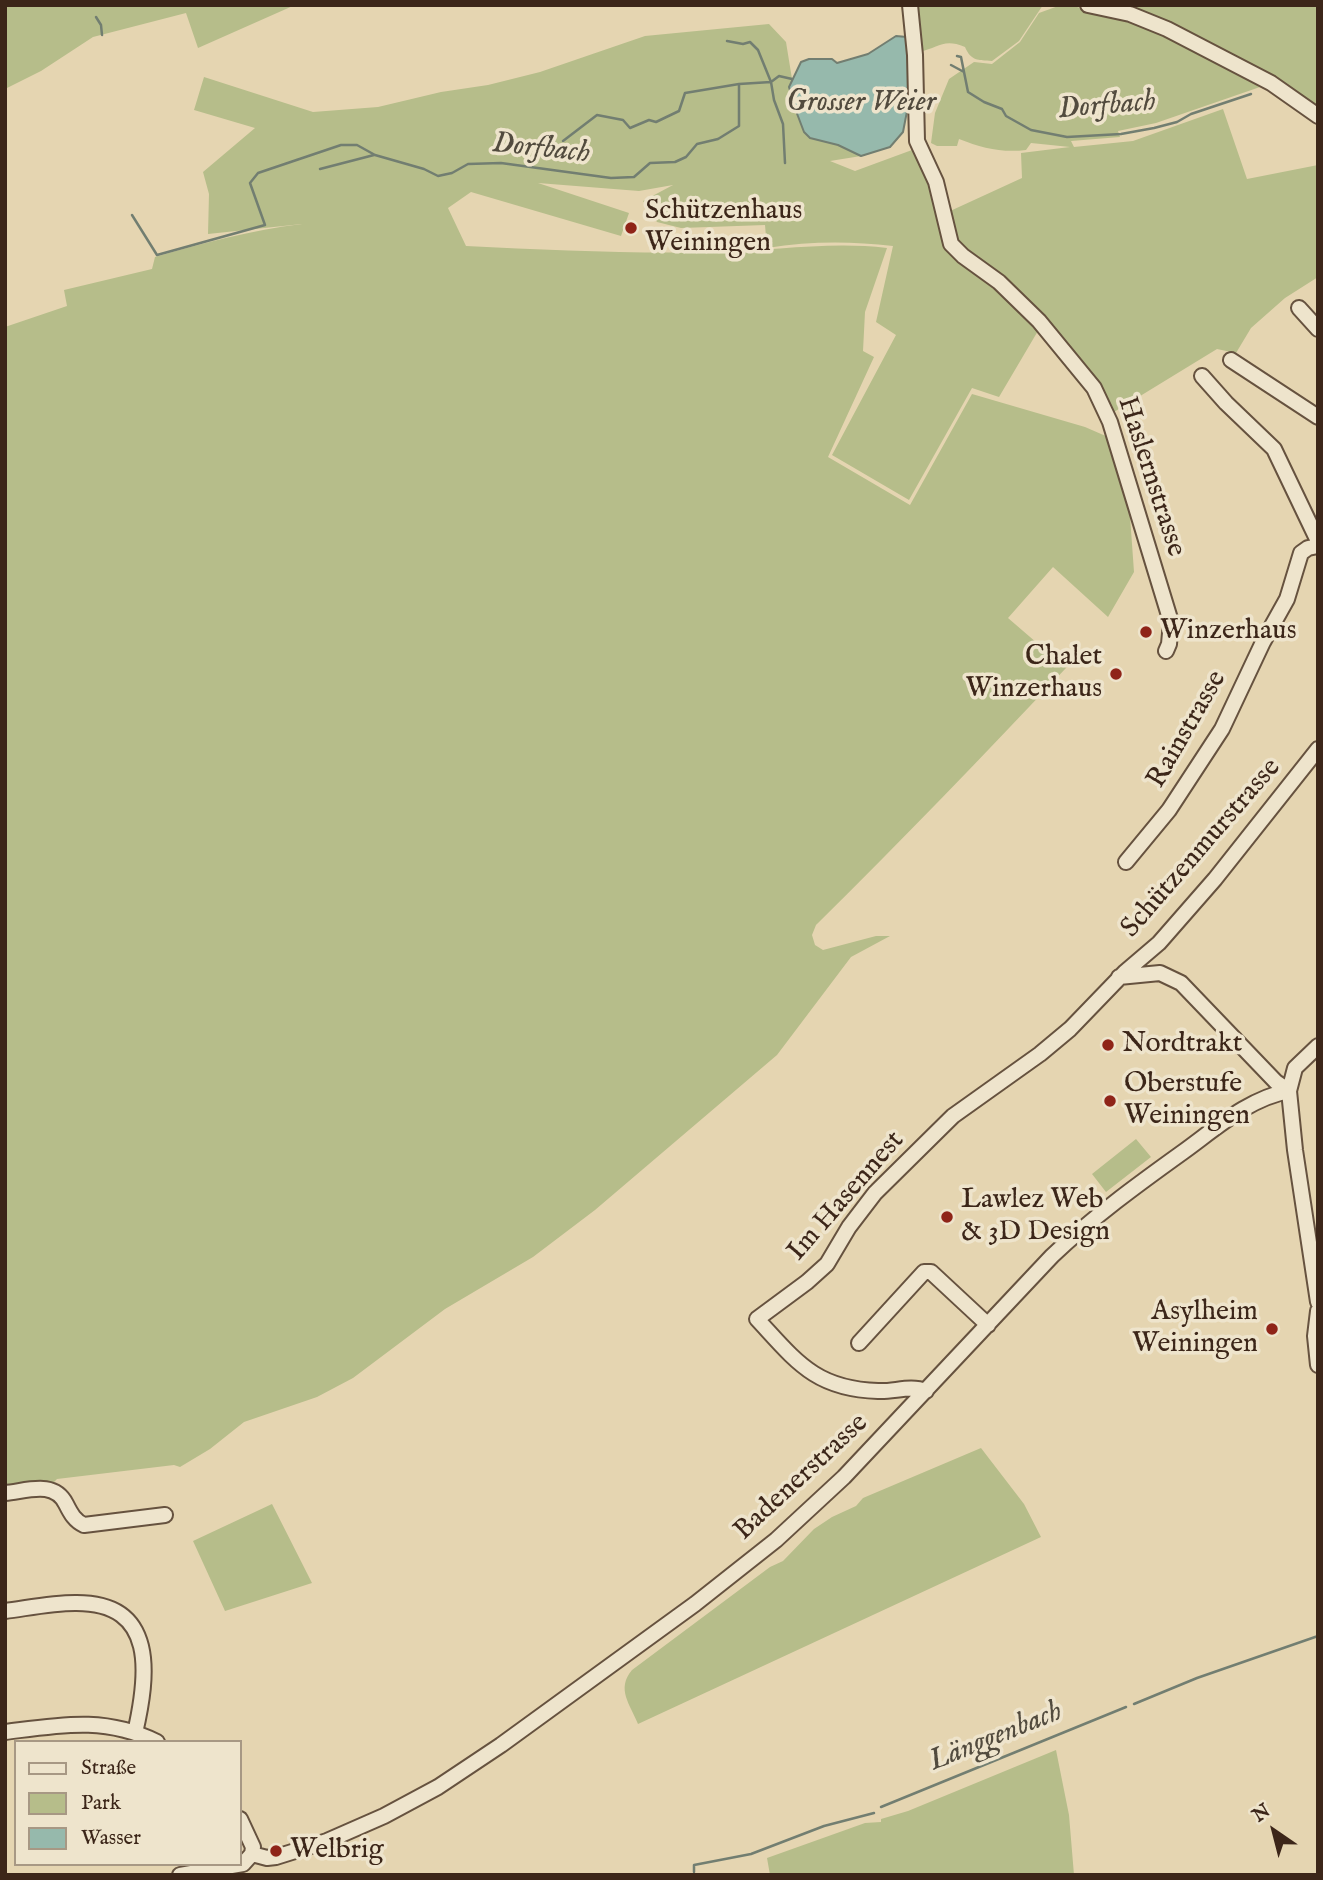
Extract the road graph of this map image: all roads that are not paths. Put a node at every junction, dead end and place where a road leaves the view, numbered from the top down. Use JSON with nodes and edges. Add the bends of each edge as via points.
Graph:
{"nodes":[{"id":1,"x":911,"y":5,"type":"edge"},
{"id":2,"x":1088,"y":5,"type":"edge"},
{"id":3,"x":1318,"y":116,"type":"edge"},
{"id":4,"x":1299,"y":308,"type":"dead end"},
{"id":5,"x":1318,"y":329,"type":"edge"},
{"id":6,"x":1231,"y":360,"type":"dead end"},
{"id":7,"x":1202,"y":376,"type":"dead end"},
{"id":8,"x":1318,"y":417,"type":"edge"},
{"id":9,"x":1318,"y":544,"type":"edge"},
{"id":10,"x":1166,"y":651,"type":"dead end"},
{"id":11,"x":1318,"y":749,"type":"edge"},
{"id":12,"x":1126,"y":862,"type":"dead end"},
{"id":13,"x":1119,"y":978,"type":"junction"},
{"id":14,"x":1318,"y":1046,"type":"edge"},
{"id":15,"x":1289,"y":1091,"type":"junction"},
{"id":16,"x":1318,"y":1302,"type":"edge"},
{"id":17,"x":1318,"y":1311,"type":"edge"},
{"id":18,"x":988,"y":1325,"type":"junction"},
{"id":19,"x":859,"y":1343,"type":"dead end"},
{"id":20,"x":1318,"y":1365,"type":"edge"},
{"id":21,"x":926,"y":1391,"type":"junction"},
{"id":22,"x":5,"y":1493,"type":"edge"},
{"id":23,"x":165,"y":1515,"type":"dead end"},
{"id":24,"x":5,"y":1611,"type":"edge"},
{"id":25,"x":5,"y":1732,"type":"edge"},
{"id":26,"x":135,"y":1733,"type":"junction"},
{"id":27,"x":152,"y":1740,"type":"edge"},
{"id":28,"x":242,"y":1823,"type":"edge"},
{"id":29,"x":251,"y":1854,"type":"junction"},
{"id":30,"x":242,"y":1864,"type":"edge"},
{"id":31,"x":237,"y":1866,"type":"edge"},
{"id":32,"x":180,"y":1875,"type":"edge"}],
"edges":[{"from":1,"to":10,"type":"street","name":"Haslernstrasse","via":[[917,141],[936,182],[949,238],[957,251],[1040,321],[1099,399],[1171,622]]},
{"from":2,"to":3,"type":"street","via":[[1130,14],[1167,29],[1271,83]]},
{"from":4,"to":5,"type":"street"},
{"from":6,"to":8,"type":"street"},
{"from":7,"to":9,"type":"street","via":[[1274,449]]},
{"from":9,"to":12,"type":"street","name":"Rainstrasse","via":[[1301,553],[1287,599],[1222,730],[1169,810]]},
{"from":11,"to":13,"type":"street","name":"Schützenmurstrasse","via":[[1179,921]]},
{"from":13,"to":15,"type":"street","via":[[1160,973],[1181,983]]},
{"from":13,"to":21,"type":"street","name":"Im Hasennest","via":[[1040,1055],[936,1132],[875,1194],[827,1264],[757,1319],[806,1370],[826,1381],[877,1391]]},
{"from":14,"to":15,"type":"street","via":[[1295,1068]]},
{"from":15,"to":16,"type":"street"},
{"from":15,"to":18,"type":"street","name":"Badenerstrasse","via":[[1257,1101],[1100,1213],[1052,1256]]},
{"from":17,"to":20,"type":"street"},
{"from":18,"to":19,"type":"street","via":[[931,1272],[924,1272]]},
{"from":18,"to":21,"type":"street","name":"Badenerstrasse"},
{"from":21,"to":29,"type":"street","name":"Badenerstrasse","via":[[776,1540],[491,1752],[431,1791],[346,1833],[284,1855],[267,1858]]},
{"from":22,"to":23,"type":"street","via":[[48,1488],[60,1495],[84,1525]]},
{"from":24,"to":26,"type":"street","via":[[75,1603],[117,1611],[142,1644],[145,1673]]},
{"from":25,"to":26,"type":"street","via":[[90,1723]]},
{"from":26,"to":27,"type":"street"},
{"from":28,"to":29,"type":"street","via":[[251,1839]]},
{"from":29,"to":30,"type":"street"},
{"from":31,"to":32,"type":"street"}]}
